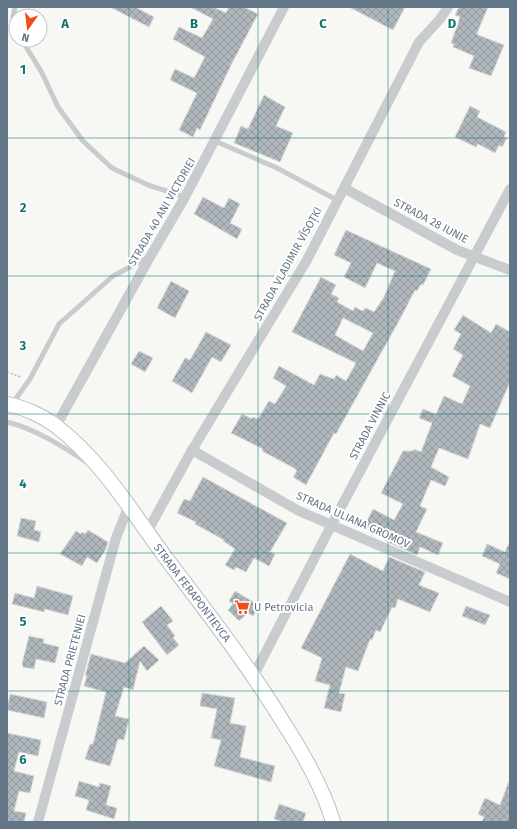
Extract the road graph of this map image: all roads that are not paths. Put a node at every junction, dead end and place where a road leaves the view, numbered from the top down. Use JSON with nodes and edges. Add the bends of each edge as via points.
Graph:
{"nodes":[{"id":1,"x":284,"y":7,"type":"edge"},
{"id":2,"x":448,"y":7,"type":"edge"},
{"id":3,"x":27,"y":48,"type":"edge"},
{"id":4,"x":215,"y":141,"type":"junction"},
{"id":5,"x":344,"y":188,"type":"junction"},
{"id":6,"x":510,"y":189,"type":"edge"},
{"id":7,"x":185,"y":197,"type":"junction"},
{"id":8,"x":337,"y":200,"type":"junction"},
{"id":9,"x":474,"y":256,"type":"junction"},
{"id":10,"x":150,"y":257,"type":"junction"},
{"id":11,"x":510,"y":270,"type":"edge"},
{"id":12,"x":9,"y":404,"type":"edge"},
{"id":13,"x":7,"y":422,"type":"edge"},
{"id":14,"x":56,"y":426,"type":"junction"},
{"id":15,"x":192,"y":450,"type":"junction"},
{"id":16,"x":102,"y":472,"type":"junction"},
{"id":17,"x":129,"y":505,"type":"junction"},
{"id":18,"x":331,"y":526,"type":"junction"},
{"id":19,"x":147,"y":532,"type":"junction"},
{"id":20,"x":510,"y":602,"type":"edge"},
{"id":21,"x":254,"y":675,"type":"junction"},
{"id":22,"x":38,"y":822,"type":"edge"},
{"id":23,"x":333,"y":822,"type":"edge"}],
"edges":[{"from":1,"to":4,"type":"street","name":"STRADA 40 ANI VICTORIEI"},
{"from":2,"to":5,"type":"street","name":"STRADA VLADIMIR VÎSOȚKI","via":[[420,42]]},
{"from":3,"to":7,"type":"lane","via":[[58,107],[83,141],[112,168],[148,185]]},
{"from":4,"to":7,"type":"street","name":"STRADA 40 ANI VICTORIEI"},
{"from":4,"to":8,"type":"lane","via":[[277,168]]},
{"from":5,"to":8,"type":"street","name":"STRADA VLADIMIR VÎSOȚKI"},
{"from":5,"to":9,"type":"street","name":"STRADA 28 IUNIE","via":[[457,250]]},
{"from":6,"to":9,"type":"street","name":"STRADA VINNIC"},
{"from":7,"to":10,"type":"street","name":"STRADA 40 ANI VICTORIEI"},
{"from":8,"to":15,"type":"street","name":"STRADA VLADIMIR VÎSOȚKI","via":[[307,260]]},
{"from":9,"to":11,"type":"street","name":"STRADA 28 IUNIE"},
{"from":9,"to":18,"type":"street","name":"STRADA VINNIC"},
{"from":10,"to":12,"type":"lane","via":[[113,276],[59,324],[30,379]]},
{"from":10,"to":14,"type":"street","name":"STRADA 40 ANI VICTORIEI"},
{"from":12,"to":14,"type":"main road","name":"STRADA FERAPONTIEVCA"},
{"from":13,"to":16,"type":"lane","via":[[20,425],[61,446]]},
{"from":14,"to":16,"type":"main road","name":"STRADA FERAPONTIEVCA"},
{"from":15,"to":18,"type":"street","name":"STRADA ULIANA GROMOV","via":[[299,511]]},
{"from":15,"to":19,"type":"street","name":"STRADA VLADIMIR VÎSOȚKI"},
{"from":16,"to":17,"type":"main road","name":"STRADA FERAPONTIEVCA"},
{"from":17,"to":19,"type":"main road","name":"STRADA FERAPONTIEVCA"},
{"from":17,"to":22,"type":"street","name":"STRADA PRIETENIEI","via":[[116,538]]},
{"from":18,"to":20,"type":"street","name":"STRADA ULIANA GROMOV"},
{"from":18,"to":21,"type":"street","name":"STRADA VINNIC"},
{"from":19,"to":21,"type":"main road","name":"STRADA FERAPONTIEVCA"},
{"from":21,"to":23,"type":"main road","name":"STRADA FERAPONTIEVCA","via":[[296,743],[318,784]]}]}
